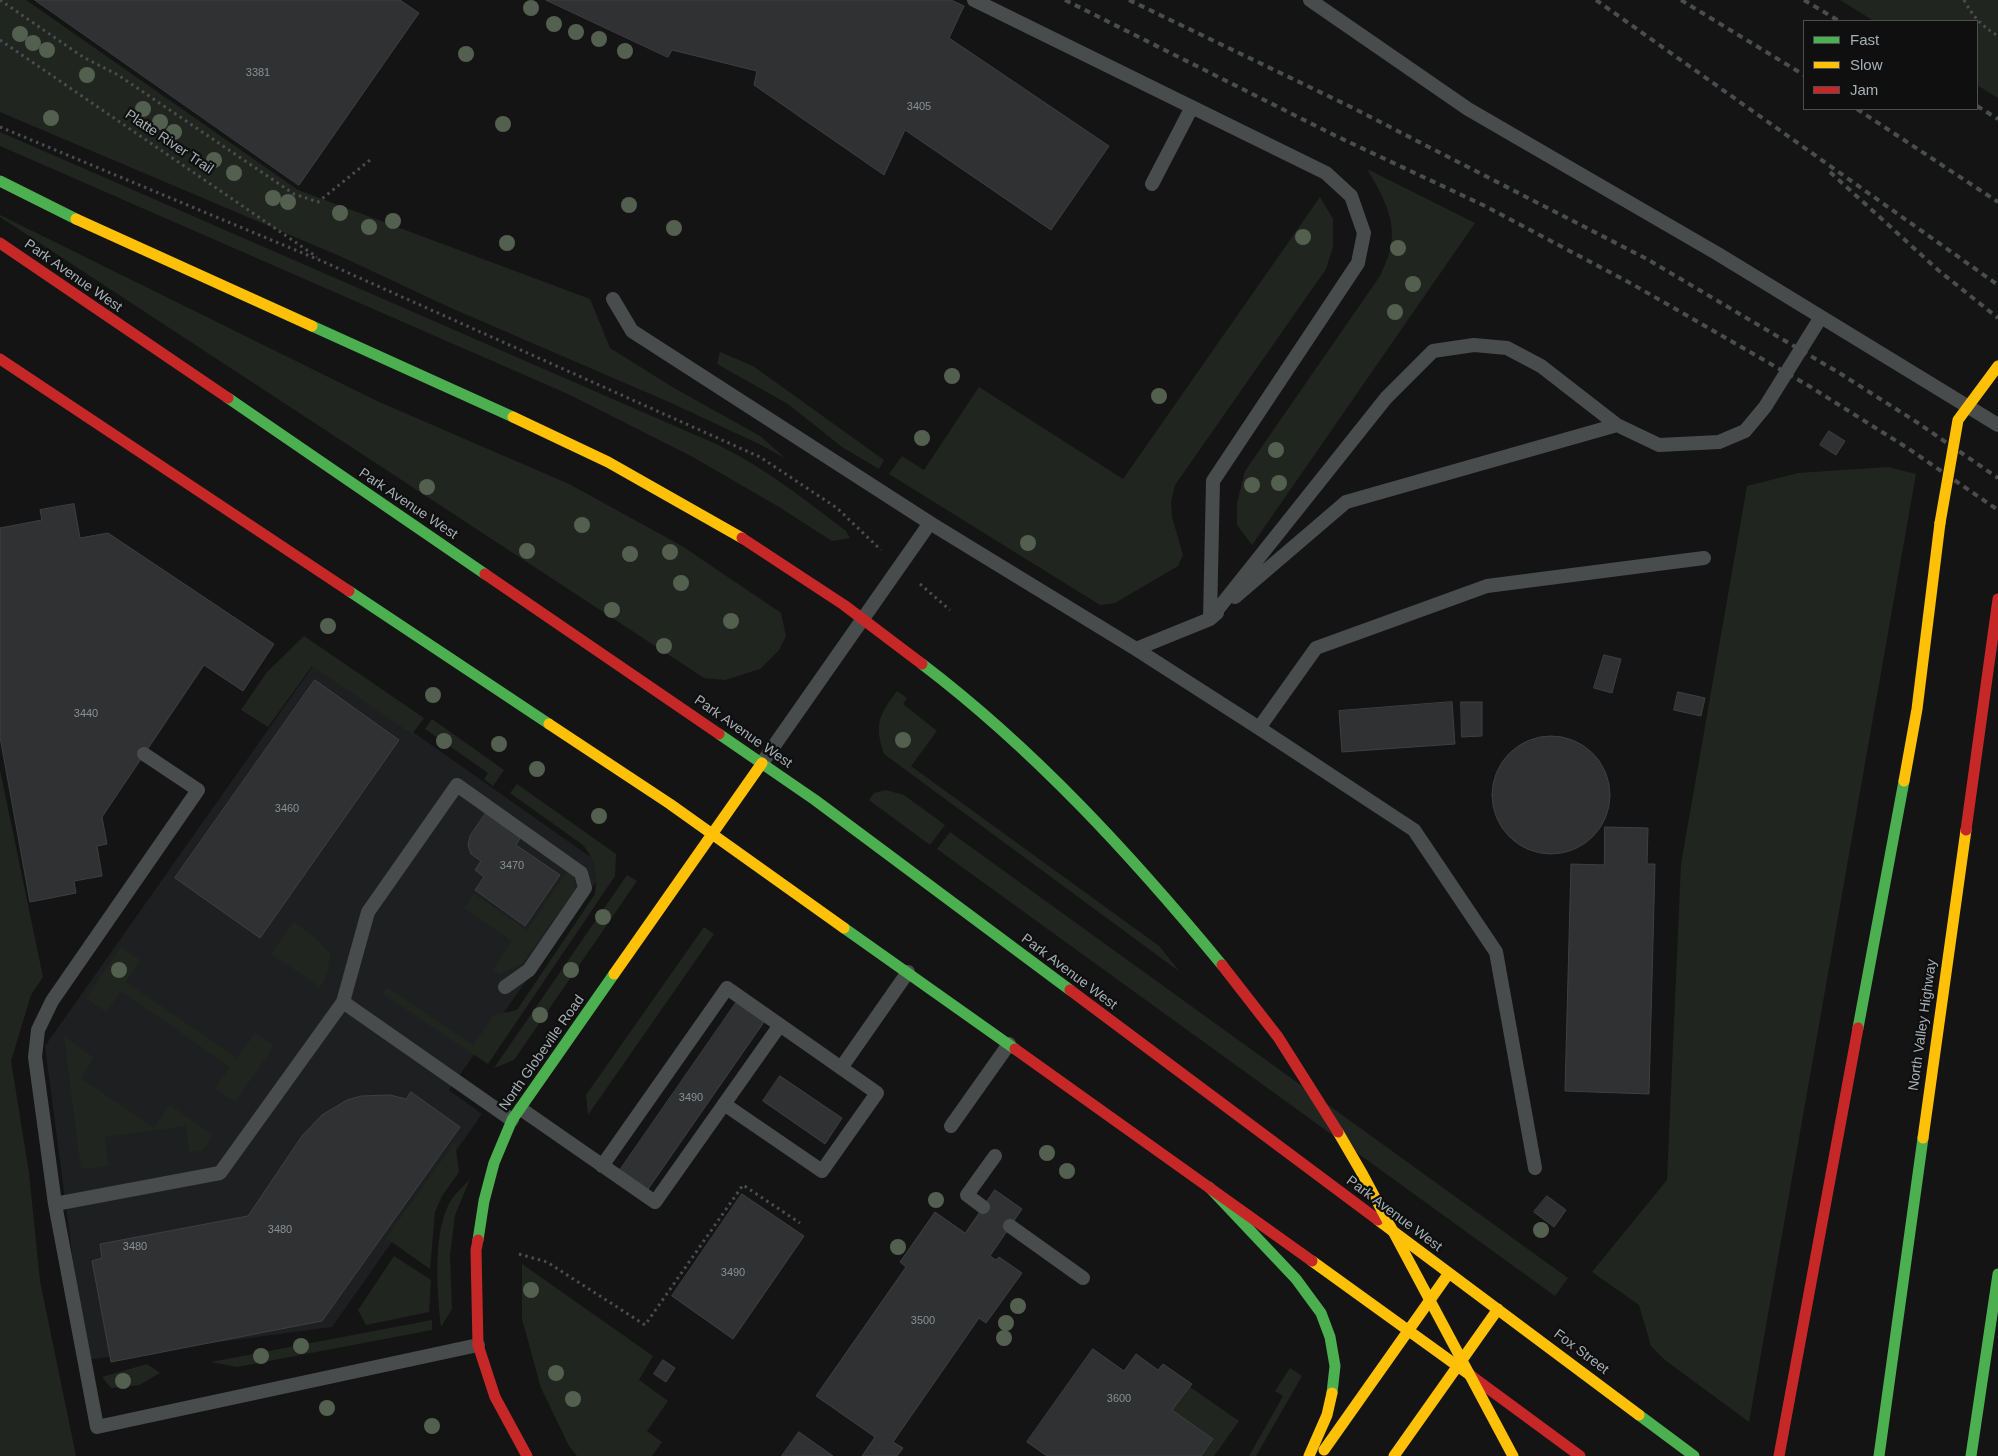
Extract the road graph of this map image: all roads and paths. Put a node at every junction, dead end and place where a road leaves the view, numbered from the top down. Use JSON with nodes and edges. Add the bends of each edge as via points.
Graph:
{"nodes":[{"id":1,"x":0,"y":0,"type":"edge"},
{"id":2,"x":974,"y":0,"type":"edge"},
{"id":3,"x":1310,"y":0,"type":"edge"},
{"id":4,"x":1964,"y":0,"type":"edge"},
{"id":5,"x":1977,"y":20,"type":"edge"},
{"id":6,"x":1978,"y":22,"type":"edge"},
{"id":7,"x":1998,"y":36,"type":"edge"},
{"id":8,"x":0,"y":40,"type":"edge"},
{"id":9,"x":1192,"y":107,"type":"junction"},
{"id":10,"x":0,"y":127,"type":"edge"},
{"id":11,"x":370,"y":160,"type":"dead end"},
{"id":12,"x":0,"y":181,"type":"edge"},
{"id":13,"x":1152,"y":184,"type":"dead end"},
{"id":14,"x":0,"y":243,"type":"edge"},
{"id":15,"x":324,"y":262,"type":"junction"},
{"id":16,"x":613,"y":298,"type":"dead end"},
{"id":17,"x":1821,"y":317,"type":"junction"},
{"id":18,"x":0,"y":359,"type":"edge"},
{"id":19,"x":1998,"y":366,"type":"edge"},
{"id":20,"x":1617,"y":425,"type":"junction"},
{"id":21,"x":1998,"y":425,"type":"edge"},
{"id":22,"x":930,"y":524,"type":"junction"},
{"id":23,"x":867,"y":538,"type":"dead end"},
{"id":24,"x":1704,"y":558,"type":"dead end"},
{"id":25,"x":1998,"y":599,"type":"edge"},
{"id":26,"x":1210,"y":619,"type":"junction"},
{"id":27,"x":1136,"y":649,"type":"junction"},
{"id":28,"x":1259,"y":728,"type":"junction"},
{"id":29,"x":144,"y":754,"type":"dead end"},
{"id":30,"x":762,"y":763,"type":"junction"},
{"id":31,"x":713,"y":834,"type":"junction"},
{"id":32,"x":908,"y":972,"type":"junction"},
{"id":33,"x":506,"y":987,"type":"dead end"},
{"id":34,"x":343,"y":1002,"type":"junction"},
{"id":35,"x":780,"y":1025,"type":"junction"},
{"id":36,"x":1009,"y":1044,"type":"junction"},
{"id":37,"x":841,"y":1068,"type":"junction"},
{"id":38,"x":724,"y":1104,"type":"junction"},
{"id":39,"x":521,"y":1109,"type":"junction"},
{"id":40,"x":512,"y":1120,"type":"junction"},
{"id":41,"x":951,"y":1126,"type":"dead end"},
{"id":42,"x":995,"y":1156,"type":"dead end"},
{"id":43,"x":602,"y":1166,"type":"junction"},
{"id":44,"x":1535,"y":1168,"type":"dead end"},
{"id":45,"x":1209,"y":1187,"type":"junction"},
{"id":46,"x":55,"y":1204,"type":"junction"},
{"id":47,"x":983,"y":1207,"type":"dead end"},
{"id":48,"x":800,"y":1223,"type":"dead end"},
{"id":49,"x":1010,"y":1226,"type":"dead end"},
{"id":50,"x":519,"y":1254,"type":"dead end"},
{"id":51,"x":1449,"y":1273,"type":"junction"},
{"id":52,"x":1998,"y":1274,"type":"edge"},
{"id":53,"x":1084,"y":1278,"type":"dead end"},
{"id":54,"x":1498,"y":1309,"type":"junction"},
{"id":55,"x":1409,"y":1330,"type":"junction"},
{"id":56,"x":478,"y":1345,"type":"junction"},
{"id":57,"x":1458,"y":1366,"type":"junction"},
{"id":58,"x":527,"y":1456,"type":"edge"},
{"id":59,"x":1308,"y":1456,"type":"edge"},
{"id":60,"x":1320,"y":1456,"type":"edge"},
{"id":61,"x":1394,"y":1456,"type":"edge"},
{"id":62,"x":1513,"y":1456,"type":"edge"},
{"id":63,"x":1580,"y":1456,"type":"edge"},
{"id":64,"x":1694,"y":1456,"type":"edge"},
{"id":65,"x":1779,"y":1456,"type":"edge"},
{"id":66,"x":1880,"y":1456,"type":"edge"},
{"id":67,"x":1972,"y":1456,"type":"edge"}],
"edges":[{"from":1,"to":11,"type":"path","via":[[294,194],[318,202]]},
{"from":2,"to":9,"type":"lane"},
{"from":3,"to":17,"type":"lane","via":[[1468,109]]},
{"from":4,"to":5,"type":"path"},
{"from":6,"to":7,"type":"path"},
{"from":8,"to":15,"type":"path","name":"Platte River Trail"},
{"from":9,"to":13,"type":"lane"},
{"from":9,"to":26,"type":"lane","via":[[1326,173],[1351,196],[1364,233],[1358,263],[1213,481]]},
{"from":10,"to":15,"type":"path"},
{"from":12,"to":62,"type":"main road","bridge":true,"via":[[76,219],[608,462],[761,550],[844,604],[1010,737],[1163,893],[1278,1037],[1363,1175]]},
{"from":14,"to":30,"type":"main road","name":"Park Avenue West"},
{"from":15,"to":23,"type":"path","via":[[760,457],[836,508]]},
{"from":16,"to":22,"type":"lane","via":[[632,332]]},
{"from":17,"to":20,"type":"lane","via":[[1765,407],[1745,431],[1719,442],[1659,444]]},
{"from":17,"to":21,"type":"lane"},
{"from":18,"to":31,"type":"main road"},
{"from":19,"to":65,"type":"main road","bridge":true,"via":[[1958,420],[1940,524],[1917,709]]},
{"from":20,"to":26,"type":"lane","via":[[1346,502]]},
{"from":20,"to":26,"type":"lane","via":[[1541,366],[1507,348],[1474,345],[1433,351],[1386,398]]},
{"from":22,"to":27,"type":"lane"},
{"from":22,"to":30,"type":"lane"},
{"from":24,"to":28,"type":"lane","via":[[1487,586],[1316,648]]},
{"from":25,"to":66,"type":"main road","name":"North Valley Highway"},
{"from":26,"to":27,"type":"lane"},
{"from":27,"to":28,"type":"lane"},
{"from":28,"to":44,"type":"lane","via":[[1414,830],[1496,952]]},
{"from":29,"to":46,"type":"lane","via":[[198,790],[52,1001],[38,1030],[35,1057]]},
{"from":30,"to":31,"type":"main road","name":"North Globeville Road"},
{"from":30,"to":51,"type":"main road","name":"Park Avenue West"},
{"from":31,"to":32,"type":"main road"},
{"from":31,"to":39,"type":"main road","name":"North Globeville Road"},
{"from":32,"to":36,"type":"main road"},
{"from":32,"to":37,"type":"lane"},
{"from":33,"to":34,"type":"lane","via":[[529,970],[585,888],[581,873],[557,854],[456,786],[368,912]]},
{"from":34,"to":40,"type":"lane"},
{"from":34,"to":46,"type":"lane","via":[[220,1173]]},
{"from":35,"to":37,"type":"lane"},
{"from":35,"to":38,"type":"lane"},
{"from":35,"to":43,"type":"lane","via":[[727,988]]},
{"from":36,"to":41,"type":"lane"},
{"from":36,"to":45,"type":"main road"},
{"from":37,"to":38,"type":"lane","via":[[877,1092],[822,1171]]},
{"from":38,"to":43,"type":"lane","via":[[655,1202]]},
{"from":39,"to":40,"type":"main road","name":"North Globeville Road"},
{"from":39,"to":43,"type":"lane"},
{"from":40,"to":56,"type":"main road","name":"North Globeville Road","via":[[494,1163],[476,1250]]},
{"from":42,"to":47,"type":"lane","via":[[967,1195]]},
{"from":45,"to":55,"type":"main road"},
{"from":45,"to":59,"type":"main road","via":[[1296,1279],[1321,1313],[1330,1337],[1335,1366],[1333,1390],[1327,1414]]},
{"from":46,"to":56,"type":"lane","via":[[97,1427]]},
{"from":48,"to":50,"type":"path","via":[[743,1184],[702,1248],[645,1325],[547,1262]]},
{"from":49,"to":53,"type":"lane"},
{"from":51,"to":54,"type":"main road","name":"Fox Street"},
{"from":51,"to":55,"type":"main road"},
{"from":52,"to":67,"type":"main road"},
{"from":54,"to":57,"type":"main road"},
{"from":54,"to":64,"type":"main road","name":"Fox Street"},
{"from":55,"to":57,"type":"main road"},
{"from":55,"to":60,"type":"main road"},
{"from":56,"to":58,"type":"main road","name":"North Globeville Road","via":[[495,1397]]},
{"from":57,"to":61,"type":"main road"},
{"from":57,"to":63,"type":"main road"}]}
